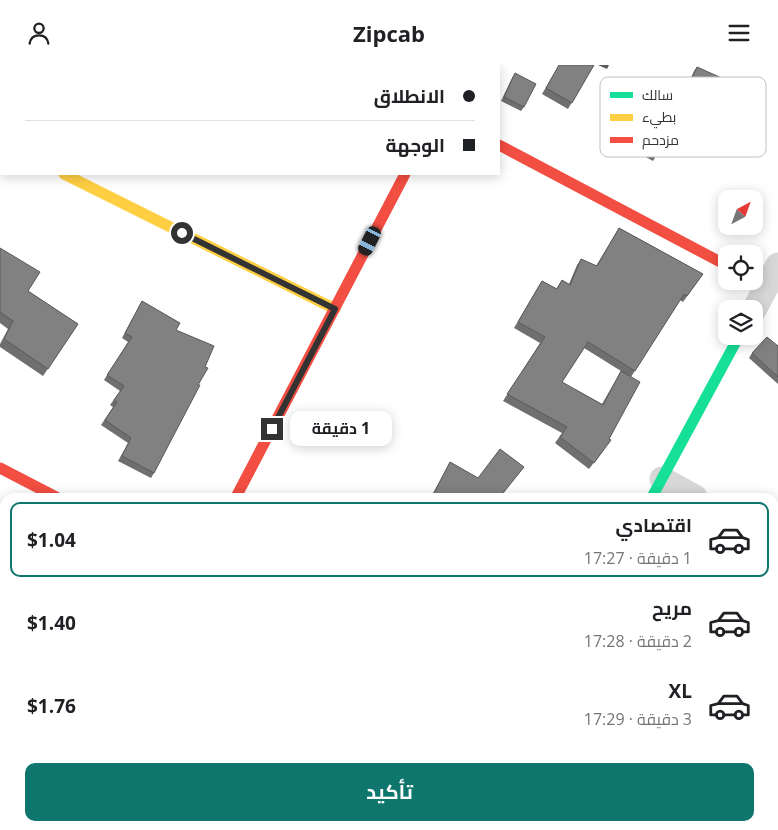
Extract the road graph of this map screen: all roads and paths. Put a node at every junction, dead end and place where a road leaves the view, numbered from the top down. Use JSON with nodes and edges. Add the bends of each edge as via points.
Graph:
{"nodes":[{"id":1,"x":500,"y":146,"type":"edge"},
{"id":2,"x":66,"y":175,"type":"edge"},
{"id":3,"x":404,"y":175,"type":"edge"},
{"id":4,"x":718,"y":261,"type":"edge"},
{"id":5,"x":769,"y":281,"type":"edge"},
{"id":6,"x":759,"y":300,"type":"edge"},
{"id":7,"x":335,"y":309,"type":"junction"},
{"id":8,"x":734,"y":345,"type":"edge"},
{"id":9,"x":0,"y":468,"type":"edge"},
{"id":10,"x":657,"y":488,"type":"edge"},
{"id":11,"x":48,"y":493,"type":"edge"},
{"id":12,"x":238,"y":493,"type":"edge"},
{"id":13,"x":678,"y":493,"type":"edge"}],
"edges":[{"from":1,"to":4,"type":"street"},
{"from":2,"to":7,"type":"street"},
{"from":3,"to":7,"type":"street"},
{"from":5,"to":6,"type":"street"},
{"from":7,"to":12,"type":"street"},
{"from":8,"to":10,"type":"street"},
{"from":9,"to":11,"type":"street"},
{"from":10,"to":13,"type":"street"}]}
